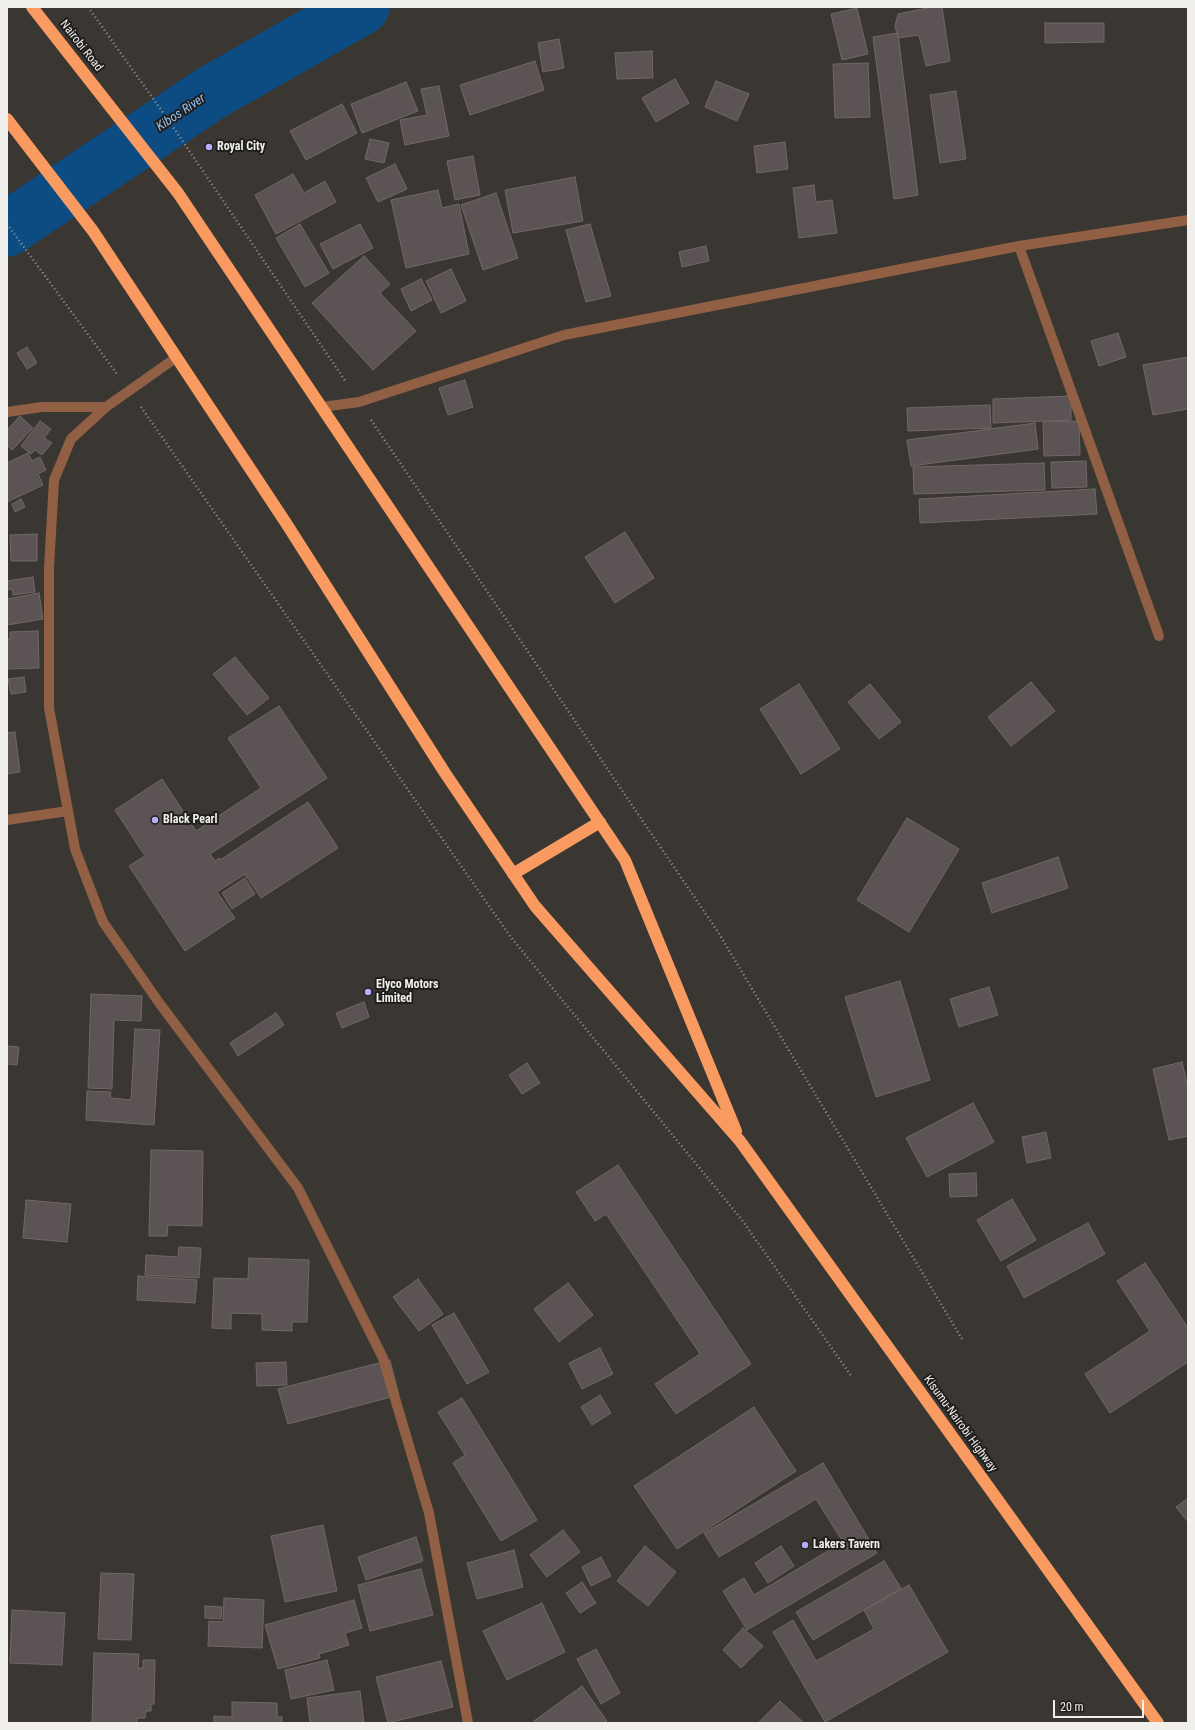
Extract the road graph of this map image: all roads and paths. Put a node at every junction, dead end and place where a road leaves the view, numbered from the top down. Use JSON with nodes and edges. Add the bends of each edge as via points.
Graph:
{"nodes":[{"id":1,"x":32,"y":7,"type":"edge"},
{"id":2,"x":88,"y":7,"type":"edge"},
{"id":3,"x":7,"y":119,"type":"edge"},
{"id":4,"x":1188,"y":220,"type":"edge"},
{"id":5,"x":7,"y":224,"type":"edge"},
{"id":6,"x":1019,"y":246,"type":"junction"},
{"id":7,"x":177,"y":357,"type":"junction"},
{"id":8,"x":129,"y":390,"type":"junction"},
{"id":9,"x":359,"y":402,"type":"junction"},
{"id":10,"x":106,"y":406,"type":"junction"},
{"id":11,"x":322,"y":406,"type":"junction"},
{"id":12,"x":7,"y":412,"type":"edge"},
{"id":13,"x":1159,"y":636,"type":"dead end"},
{"id":14,"x":68,"y":811,"type":"junction"},
{"id":15,"x":7,"y":820,"type":"edge"},
{"id":16,"x":600,"y":822,"type":"junction"},
{"id":17,"x":513,"y":874,"type":"junction"},
{"id":18,"x":740,"y":1141,"type":"junction"},
{"id":19,"x":962,"y":1339,"type":"dead end"},
{"id":20,"x":852,"y":1377,"type":"dead end"},
{"id":21,"x":468,"y":1723,"type":"edge"},
{"id":22,"x":1158,"y":1723,"type":"edge"}],
"edges":[{"from":1,"to":11,"type":"highway","name":"Nairobi Road","via":[[178,193]]},
{"from":2,"to":9,"type":"path","via":[[169,121]]},
{"from":3,"to":7,"type":"highway","via":[[93,231]]},
{"from":4,"to":6,"type":"street"},
{"from":5,"to":8,"type":"path"},
{"from":6,"to":9,"type":"street","via":[[564,334]]},
{"from":6,"to":13,"type":"street"},
{"from":7,"to":8,"type":"street"},
{"from":7,"to":17,"type":"highway"},
{"from":8,"to":10,"type":"street"},
{"from":8,"to":20,"type":"path","via":[[510,936],[742,1220]]},
{"from":9,"to":11,"type":"street"},
{"from":9,"to":19,"type":"path","via":[[718,932]]},
{"from":10,"to":12,"type":"street","via":[[42,407]]},
{"from":10,"to":14,"type":"street","via":[[71,439],[54,480],[49,568],[49,708]]},
{"from":11,"to":16,"type":"highway","name":"Nairobi Road"},
{"from":14,"to":15,"type":"street"},
{"from":14,"to":21,"type":"street","via":[[75,849],[103,922],[160,1004],[298,1188],[383,1358],[429,1513]]},
{"from":16,"to":17,"type":"highway"},
{"from":16,"to":18,"type":"highway","name":"Nairobi Road","via":[[625,860]]},
{"from":17,"to":18,"type":"highway","via":[[535,906]]},
{"from":18,"to":22,"type":"highway","name":"Kisumu-Nairobi Highway"}]}
